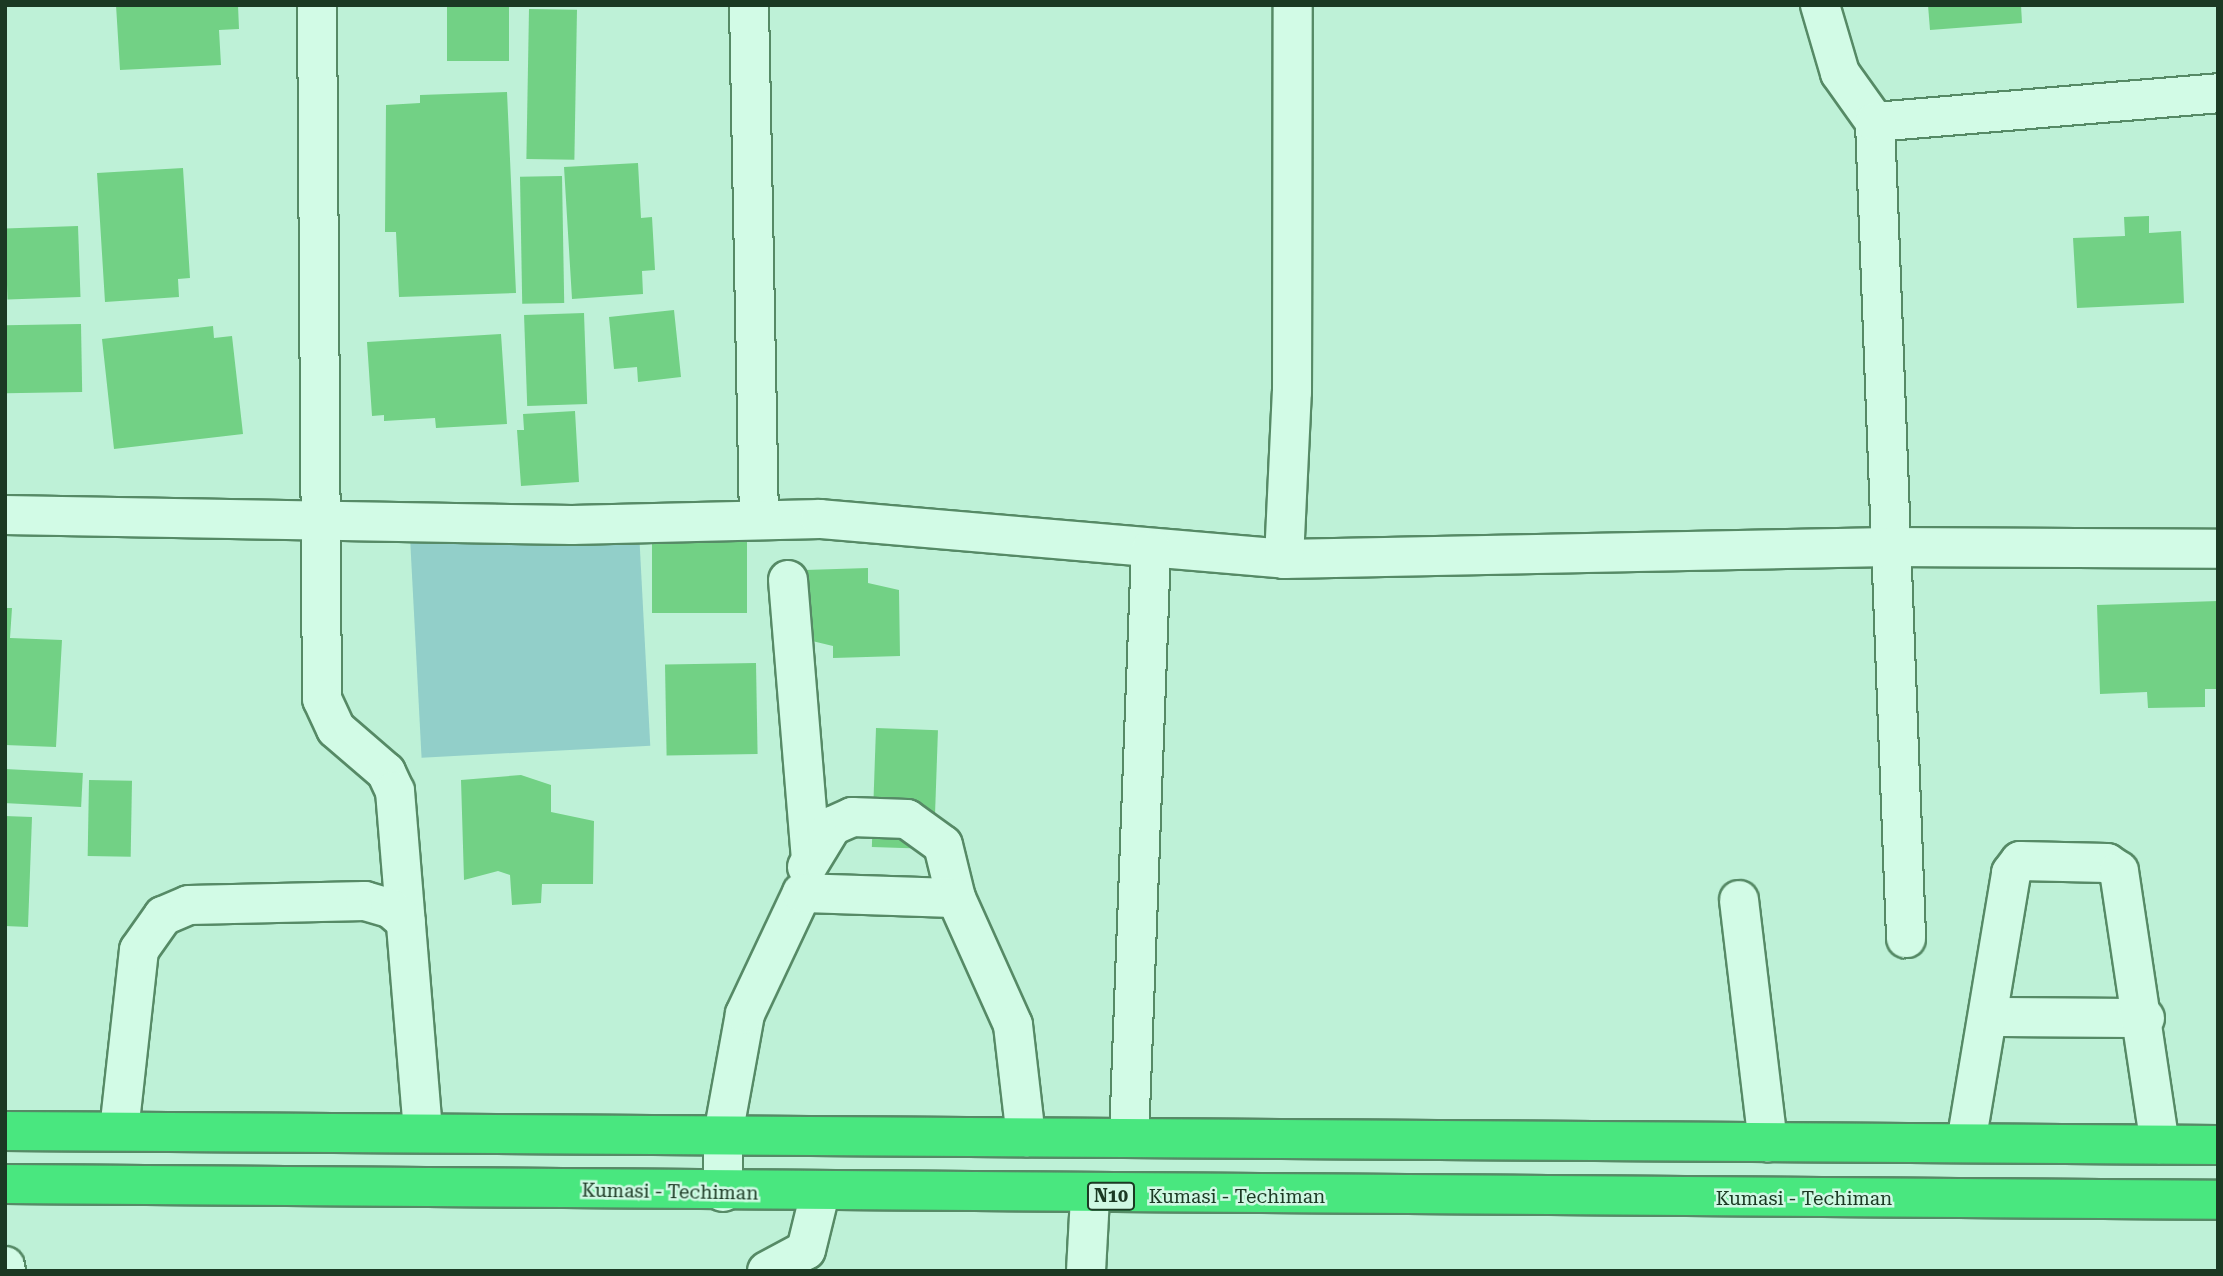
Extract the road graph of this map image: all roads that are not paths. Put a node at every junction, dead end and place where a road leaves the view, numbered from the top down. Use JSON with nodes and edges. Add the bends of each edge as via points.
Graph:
{"nodes":[{"id":1,"x":317,"y":5,"type":"edge"},
{"id":2,"x":750,"y":5,"type":"edge"},
{"id":3,"x":1293,"y":5,"type":"edge"},
{"id":4,"x":1820,"y":5,"type":"edge"},
{"id":5,"x":2218,"y":93,"type":"edge"},
{"id":6,"x":1875,"y":122,"type":"junction"},
{"id":7,"x":5,"y":515,"type":"edge"},
{"id":8,"x":759,"y":520,"type":"junction"},
{"id":9,"x":321,"y":522,"type":"junction"},
{"id":10,"x":1889,"y":547,"type":"junction"},
{"id":11,"x":1151,"y":549,"type":"junction"},
{"id":12,"x":2218,"y":549,"type":"edge"},
{"id":13,"x":1283,"y":559,"type":"junction"},
{"id":14,"x":788,"y":580,"type":"dead end"},
{"id":15,"x":806,"y":875,"type":"junction"},
{"id":16,"x":956,"y":898,"type":"junction"},
{"id":17,"x":1740,"y":900,"type":"dead end"},
{"id":18,"x":405,"y":922,"type":"junction"},
{"id":19,"x":1906,"y":938,"type":"dead end"},
{"id":20,"x":1988,"y":1017,"type":"junction"},
{"id":21,"x":2145,"y":1018,"type":"junction"},
{"id":22,"x":5,"y":1131,"type":"edge"},
{"id":23,"x":119,"y":1131,"type":"junction"},
{"id":24,"x":423,"y":1133,"type":"junction"},
{"id":25,"x":723,"y":1135,"type":"junction"},
{"id":26,"x":1026,"y":1137,"type":"junction"},
{"id":27,"x":1129,"y":1138,"type":"junction"},
{"id":28,"x":1768,"y":1142,"type":"junction"},
{"id":29,"x":1966,"y":1143,"type":"junction"},
{"id":30,"x":2160,"y":1144,"type":"junction"},
{"id":31,"x":2218,"y":1144,"type":"edge"},
{"id":32,"x":5,"y":1184,"type":"edge"},
{"id":33,"x":723,"y":1192,"type":"junction"},
{"id":34,"x":820,"y":1193,"type":"junction"},
{"id":35,"x":1090,"y":1196,"type":"junction"},
{"id":36,"x":2218,"y":1200,"type":"edge"},
{"id":37,"x":767,"y":1271,"type":"edge"},
{"id":38,"x":1086,"y":1271,"type":"edge"}],
"edges":[{"from":1,"to":9,"type":"street"},
{"from":2,"to":8,"type":"street"},
{"from":3,"to":13,"type":"street","via":[[1292,392]]},
{"from":4,"to":6,"type":"street","via":[[1840,73]]},
{"from":5,"to":6,"type":"street"},
{"from":6,"to":10,"type":"street"},
{"from":7,"to":9,"type":"street"},
{"from":8,"to":9,"type":"street"},
{"from":8,"to":11,"type":"street","via":[[939,527]]},
{"from":9,"to":18,"type":"street","via":[[322,699],[335,729],[386,772],[395,791]]},
{"from":10,"to":12,"type":"street"},
{"from":10,"to":13,"type":"street"},
{"from":10,"to":19,"type":"street"},
{"from":11,"to":13,"type":"street"},
{"from":11,"to":27,"type":"street"},
{"from":14,"to":15,"type":"street"},
{"from":15,"to":16,"type":"street"},
{"from":15,"to":16,"type":"street","via":[[832,826],[852,817],[907,819],[943,845]]},
{"from":15,"to":25,"type":"street","via":[[745,1014]]},
{"from":16,"to":26,"type":"street","via":[[1013,1025]]},
{"from":17,"to":28,"type":"street"},
{"from":18,"to":23,"type":"street","via":[[390,908],[365,901],[189,905],[163,916],[139,950]]},
{"from":18,"to":24,"type":"street"},
{"from":20,"to":21,"type":"street"},
{"from":20,"to":21,"type":"street","via":[[2011,873],[2020,861],[2107,863],[2119,871]]},
{"from":20,"to":29,"type":"street"},
{"from":21,"to":30,"type":"street"},
{"from":22,"to":23,"type":"highway"},
{"from":23,"to":24,"type":"highway"},
{"from":24,"to":25,"type":"highway"},
{"from":25,"to":26,"type":"highway"},
{"from":25,"to":33,"type":"street"},
{"from":26,"to":27,"type":"highway"},
{"from":27,"to":28,"type":"highway"},
{"from":28,"to":29,"type":"highway"},
{"from":29,"to":30,"type":"highway"},
{"from":30,"to":31,"type":"highway"},
{"from":32,"to":33,"type":"highway","name":"Kumasi - Techiman","number":"N10"},
{"from":33,"to":34,"type":"highway","name":"Kumasi - Techiman","number":"N10"},
{"from":34,"to":35,"type":"highway","name":"Kumasi - Techiman","number":"N10"},
{"from":34,"to":37,"type":"street","via":[[806,1250]]},
{"from":35,"to":36,"type":"highway","name":"Kumasi - Techiman","number":"N10"},
{"from":35,"to":38,"type":"street"}]}
